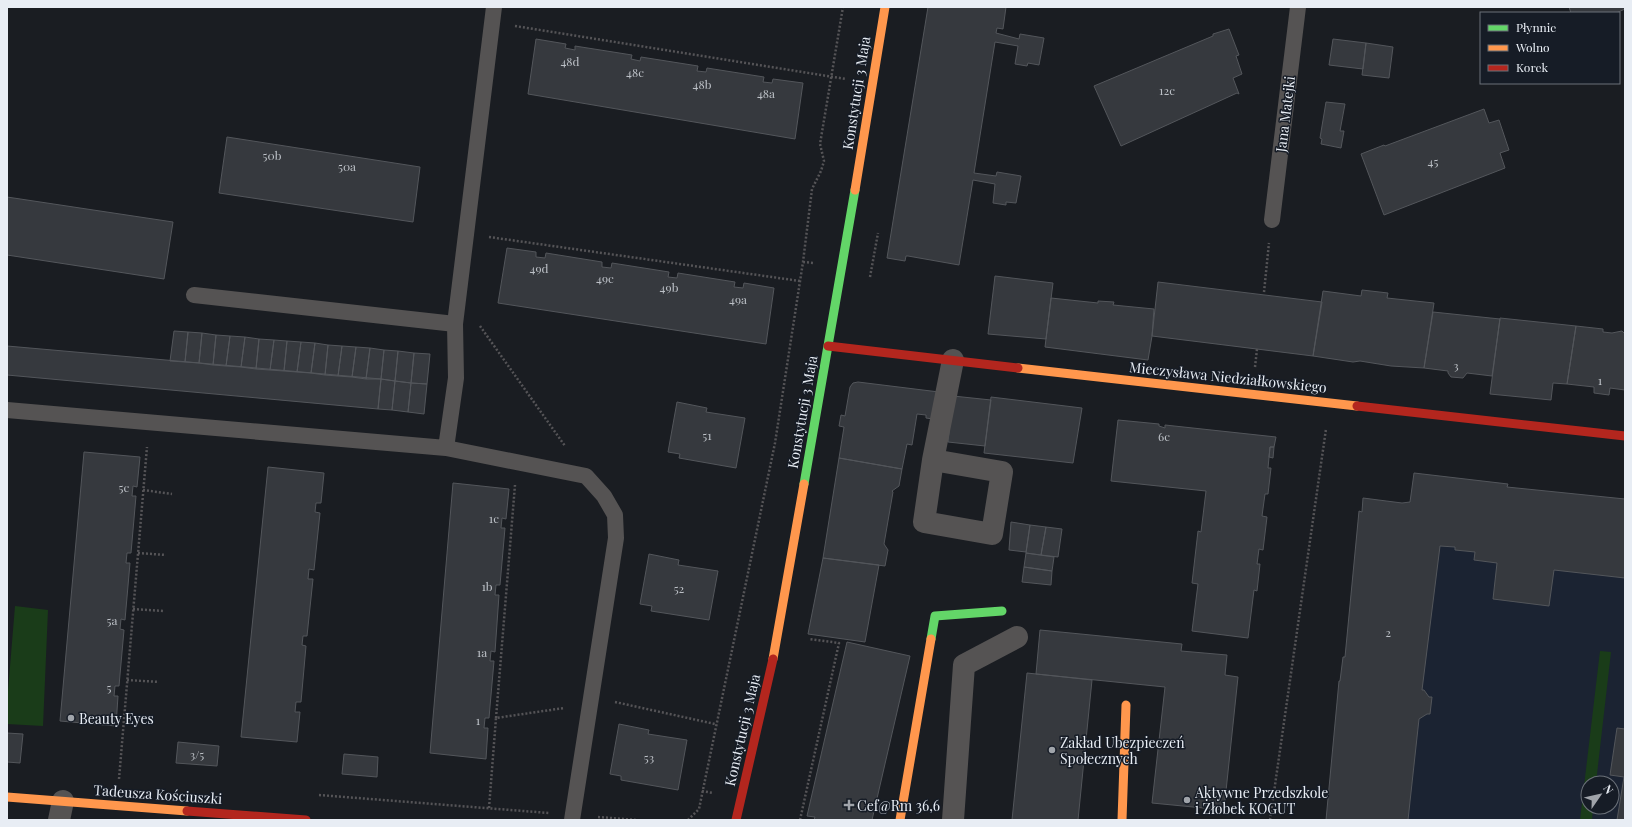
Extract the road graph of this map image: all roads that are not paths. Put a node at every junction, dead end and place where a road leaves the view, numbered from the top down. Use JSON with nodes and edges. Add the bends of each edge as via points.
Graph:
{"nodes":[{"id":1,"x":885,"y":7,"type":"edge"},
{"id":2,"x":1298,"y":7,"type":"edge"},
{"id":3,"x":493,"y":15,"type":"edge"},
{"id":4,"x":1272,"y":220,"type":"road end"},
{"id":5,"x":194,"y":294,"type":"dead end"},
{"id":6,"x":455,"y":324,"type":"junction"},
{"id":7,"x":828,"y":346,"type":"junction"},
{"id":8,"x":952,"y":360,"type":"junction"},
{"id":9,"x":7,"y":410,"type":"edge"},
{"id":10,"x":1625,"y":436,"type":"edge"},
{"id":11,"x":446,"y":448,"type":"junction"},
{"id":12,"x":933,"y":460,"type":"dead end"},
{"id":13,"x":1002,"y":611,"type":"dead end"},
{"id":14,"x":1017,"y":637,"type":"dead end"},
{"id":15,"x":1126,"y":705,"type":"dead end"},
{"id":16,"x":7,"y":797,"type":"edge"},
{"id":17,"x":61,"y":811,"type":"edge"},
{"id":18,"x":202,"y":816,"type":"edge"},
{"id":19,"x":572,"y":818,"type":"edge"},
{"id":20,"x":306,"y":820,"type":"edge"},
{"id":21,"x":736,"y":820,"type":"edge"},
{"id":22,"x":900,"y":820,"type":"edge"},
{"id":23,"x":953,"y":820,"type":"edge"},
{"id":24,"x":1122,"y":820,"type":"edge"}],
"edges":[{"from":1,"to":7,"type":"street","name":"Konstytucji 3 Maja"},
{"from":2,"to":4,"type":"lane","name":"Jana Matejki"},
{"from":3,"to":6,"type":"lane"},
{"from":5,"to":6,"type":"lane"},
{"from":6,"to":11,"type":"lane","via":[[456,378]]},
{"from":7,"to":8,"type":"street","name":"Mieczysława Niedziałkowskiego"},
{"from":7,"to":21,"type":"street","name":"Konstytucji 3 Maja","via":[[774,656]]},
{"from":8,"to":10,"type":"street","name":"Mieczysława Niedziałkowskiego"},
{"from":8,"to":12,"type":"street"},
{"from":9,"to":11,"type":"lane"},
{"from":11,"to":19,"type":"lane","via":[[586,476],[604,496],[616,515],[616,538]]},
{"from":13,"to":22,"type":"street","via":[[935,616]]},
{"from":14,"to":23,"type":"street","via":[[964,665]]},
{"from":15,"to":24,"type":"street"},
{"from":16,"to":17,"type":"street","name":"Tadeusza Kościuszki"},
{"from":17,"to":18,"type":"street","name":"Tadeusza Kościuszki"},
{"from":18,"to":20,"type":"street","name":"Tadeusza Kościuszki"}]}
